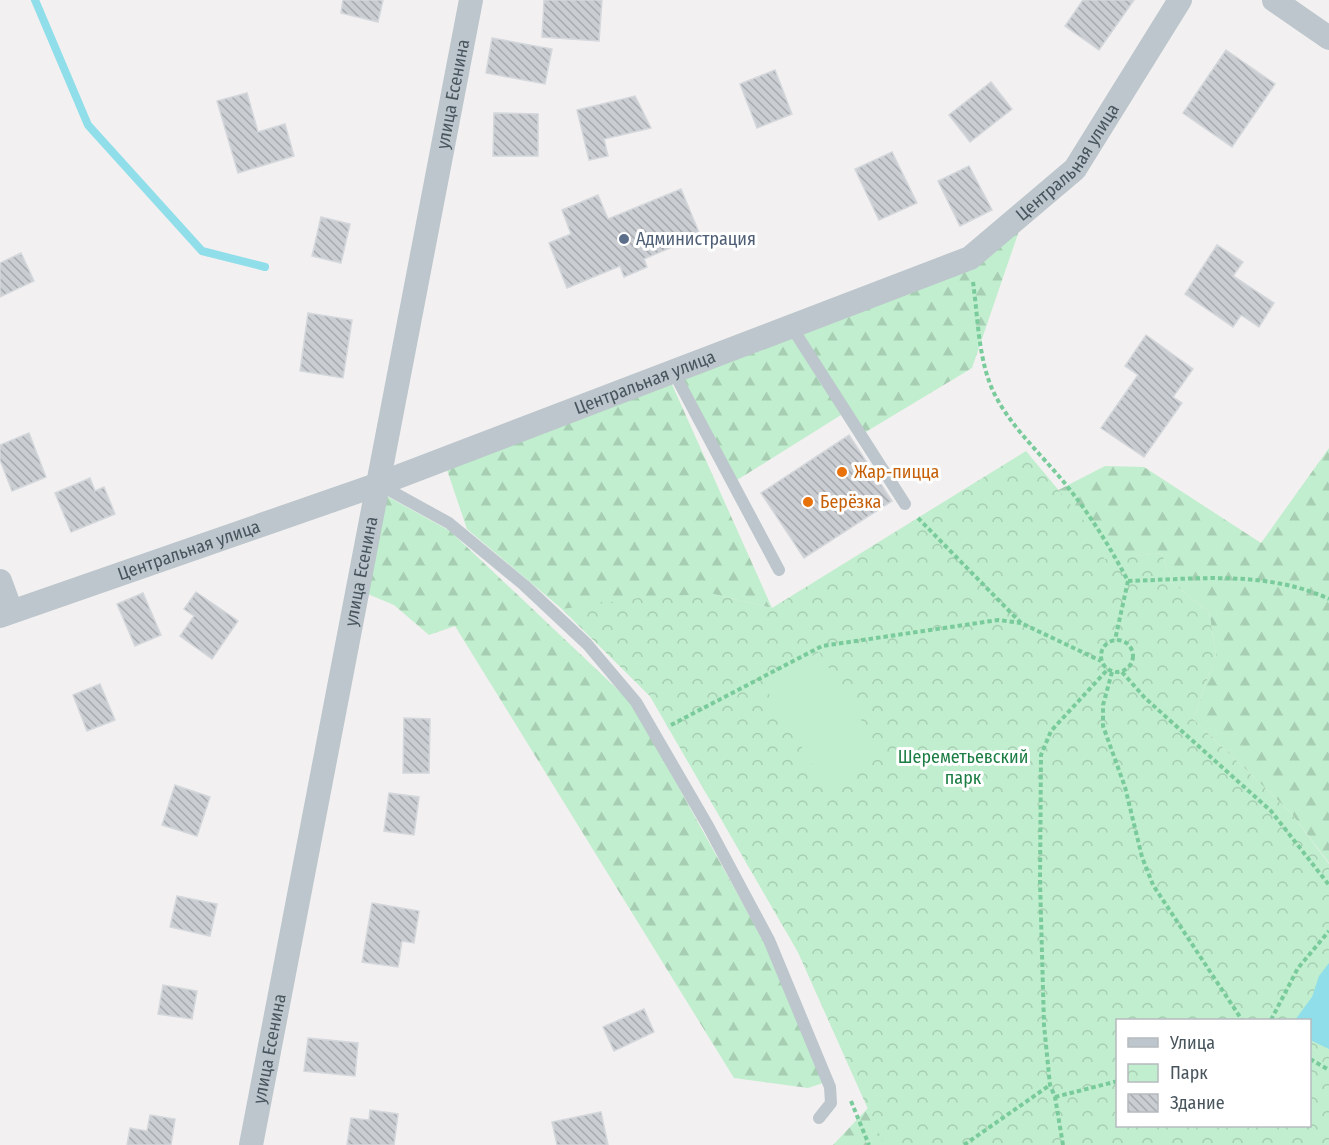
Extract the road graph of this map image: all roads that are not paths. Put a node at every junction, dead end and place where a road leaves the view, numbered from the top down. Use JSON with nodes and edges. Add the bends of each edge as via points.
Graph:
{"nodes":[{"id":1,"x":471,"y":0,"type":"edge"},
{"id":2,"x":1180,"y":0,"type":"edge"},
{"id":3,"x":1274,"y":0,"type":"edge"},
{"id":4,"x":1329,"y":38,"type":"edge"},
{"id":5,"x":791,"y":326,"type":"junction"},
{"id":6,"x":673,"y":371,"type":"junction"},
{"id":7,"x":379,"y":484,"type":"junction"},
{"id":8,"x":904,"y":504,"type":"road end"},
{"id":9,"x":778,"y":570,"type":"dead end"},
{"id":10,"x":0,"y":581,"type":"edge"},
{"id":11,"x":5,"y":614,"type":"edge"},
{"id":12,"x":819,"y":1118,"type":"dead end"},
{"id":13,"x":251,"y":1145,"type":"edge"}],
"edges":[{"from":1,"to":7,"type":"street","name":"улица Есенина"},
{"from":2,"to":5,"type":"street","name":"Центральная улица","via":[[1076,169],[970,258]]},
{"from":3,"to":4,"type":"street"},
{"from":5,"to":6,"type":"street","name":"Центральная улица"},
{"from":5,"to":8,"type":"lane"},
{"from":6,"to":7,"type":"street","name":"Центральная улица"},
{"from":6,"to":9,"type":"lane"},
{"from":7,"to":11,"type":"street","name":"Центральная улица"},
{"from":7,"to":12,"type":"lane","via":[[449,523],[516,578],[587,644],[636,702],[769,940],[830,1087],[831,1103]]},
{"from":7,"to":13,"type":"street","name":"улица Есенина"},
{"from":10,"to":11,"type":"street"}]}
